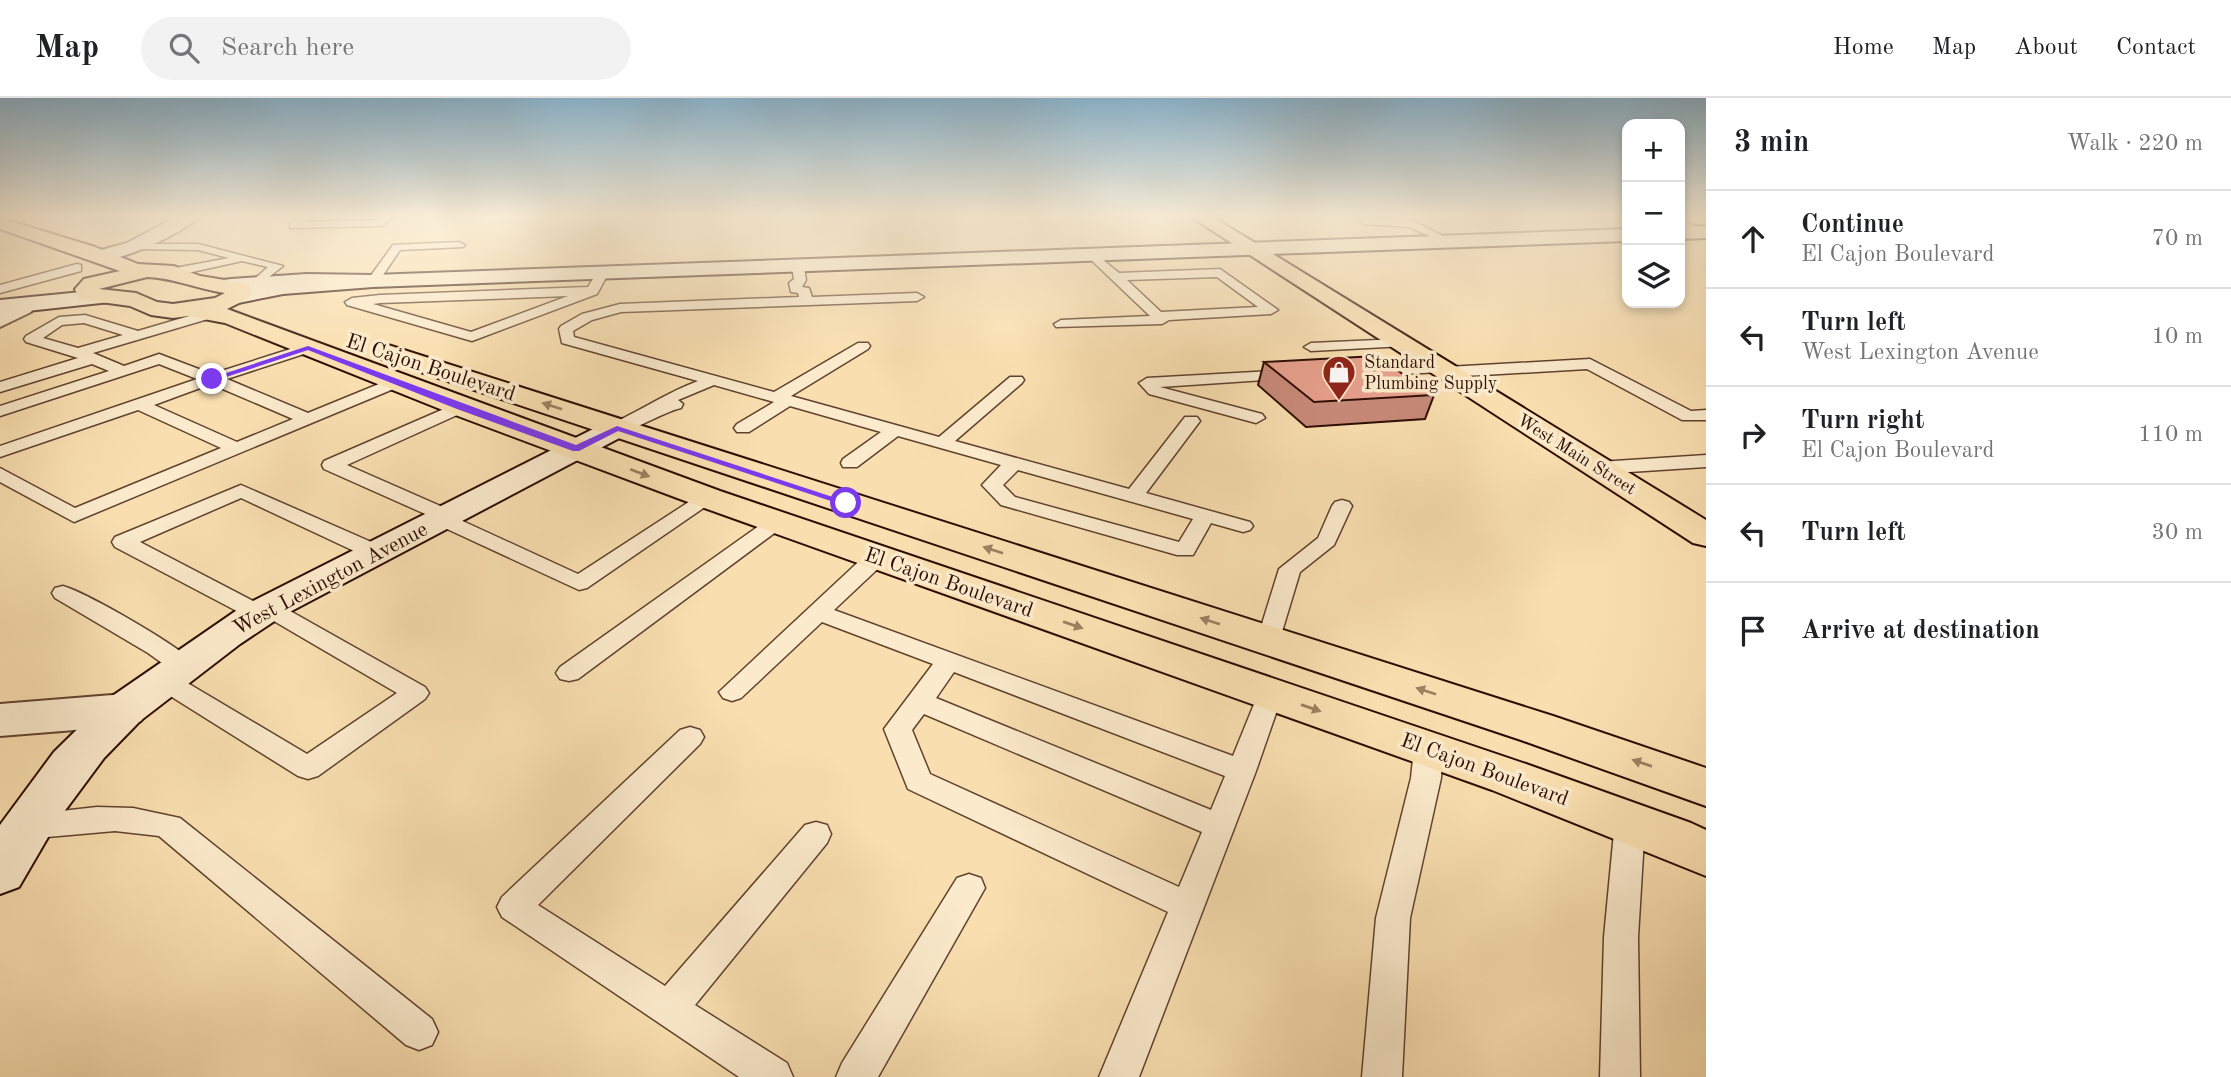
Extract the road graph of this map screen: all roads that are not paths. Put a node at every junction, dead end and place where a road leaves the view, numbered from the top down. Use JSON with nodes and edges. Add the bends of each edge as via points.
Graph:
{"nodes":[{"id":1,"x":41,"y":262,"type":"edge"},
{"id":2,"x":114,"y":262,"type":"edge"},
{"id":3,"x":225,"y":262,"type":"edge"},
{"id":4,"x":259,"y":262,"type":"edge"},
{"id":5,"x":387,"y":262,"type":"edge"},
{"id":6,"x":1027,"y":262,"type":"edge"},
{"id":7,"x":1099,"y":262,"type":"edge"},
{"id":8,"x":1272,"y":262,"type":"edge"},
{"id":9,"x":147,"y":271,"type":"junction"},
{"id":10,"x":174,"y":272,"type":"junction"},
{"id":11,"x":603,"y":272,"type":"junction"},
{"id":12,"x":1116,"y":277,"type":"junction"},
{"id":13,"x":373,"y":281,"type":"junction"},
{"id":14,"x":89,"y":285,"type":"junction"},
{"id":15,"x":802,"y":285,"type":"junction"},
{"id":16,"x":5,"y":290,"type":"edge"},
{"id":17,"x":240,"y":291,"type":"junction"},
{"id":18,"x":592,"y":291,"type":"junction"},
{"id":19,"x":450,"y":296,"type":"junction"},
{"id":20,"x":917,"y":297,"type":"dead end"},
{"id":21,"x":203,"y":312,"type":"junction"},
{"id":22,"x":1158,"y":316,"type":"junction"},
{"id":23,"x":525,"y":317,"type":"junction"},
{"id":24,"x":0,"y":320,"type":"edge"},
{"id":25,"x":1061,"y":324,"type":"dead end"},
{"id":26,"x":138,"y":335,"type":"junction"},
{"id":27,"x":1401,"y":343,"type":"junction"},
{"id":28,"x":863,"y":346,"type":"dead end"},
{"id":29,"x":1311,"y":347,"type":"dead end"},
{"id":30,"x":308,"y":348,"type":"junction"},
{"id":31,"x":85,"y":356,"type":"junction"},
{"id":32,"x":1444,"y":370,"type":"junction"},
{"id":33,"x":124,"y":371,"type":"junction"},
{"id":34,"x":1354,"y":372,"type":"edge"},
{"id":35,"x":1313,"y":374,"type":"edge"},
{"id":36,"x":212,"y":379,"type":"junction"},
{"id":37,"x":713,"y":380,"type":"junction"},
{"id":38,"x":1016,"y":380,"type":"dead end"},
{"id":39,"x":397,"y":382,"type":"junction"},
{"id":40,"x":0,"y":387,"type":"edge"},
{"id":41,"x":782,"y":399,"type":"junction"},
{"id":42,"x":139,"y":404,"type":"junction"},
{"id":43,"x":460,"y":407,"type":"junction"},
{"id":44,"x":0,"y":411,"type":"edge"},
{"id":45,"x":1706,"y":415,"type":"edge"},
{"id":46,"x":1256,"y":418,"type":"dead end"},
{"id":47,"x":308,"y":419,"type":"junction"},
{"id":48,"x":1191,"y":421,"type":"dead end"},
{"id":49,"x":617,"y":428,"type":"junction"},
{"id":50,"x":743,"y":428,"type":"dead end"},
{"id":51,"x":895,"y":430,"type":"junction"},
{"id":52,"x":942,"y":443,"type":"junction"},
{"id":53,"x":237,"y":449,"type":"junction"},
{"id":54,"x":576,"y":449,"type":"junction"},
{"id":55,"x":0,"y":452,"type":"edge"},
{"id":56,"x":1706,"y":461,"type":"edge"},
{"id":57,"x":850,"y":463,"type":"dead end"},
{"id":58,"x":1014,"y":463,"type":"junction"},
{"id":59,"x":1599,"y":468,"type":"junction"},
{"id":60,"x":0,"y":474,"type":"edge"},
{"id":61,"x":1134,"y":496,"type":"junction"},
{"id":62,"x":708,"y":498,"type":"junction"},
{"id":63,"x":1342,"y":506,"type":"dead end"},
{"id":64,"x":1205,"y":516,"type":"junction"},
{"id":65,"x":444,"y":517,"type":"junction"},
{"id":66,"x":777,"y":522,"type":"junction"},
{"id":67,"x":1242,"y":526,"type":"dead end"},
{"id":68,"x":1706,"y":535,"type":"edge"},
{"id":69,"x":377,"y":553,"type":"junction"},
{"id":70,"x":877,"y":557,"type":"junction"},
{"id":71,"x":63,"y":593,"type":"dead end"},
{"id":72,"x":263,"y":611,"type":"junction"},
{"id":73,"x":818,"y":612,"type":"junction"},
{"id":74,"x":1269,"y":640,"type":"junction"},
{"id":75,"x":949,"y":661,"type":"junction"},
{"id":76,"x":569,"y":673,"type":"dead end"},
{"id":77,"x":175,"y":674,"type":"junction"},
{"id":78,"x":732,"y":692,"type":"dead end"},
{"id":79,"x":1270,"y":693,"type":"junction"},
{"id":80,"x":919,"y":701,"type":"junction"},
{"id":81,"x":125,"y":710,"type":"junction"},
{"id":82,"x":0,"y":720,"type":"edge"},
{"id":83,"x":690,"y":737,"type":"dead end"},
{"id":84,"x":1428,"y":749,"type":"junction"},
{"id":85,"x":1242,"y":771,"type":"junction"},
{"id":86,"x":1706,"y":787,"type":"edge"},
{"id":87,"x":1630,"y":822,"type":"junction"},
{"id":88,"x":1220,"y":826,"type":"junction"},
{"id":89,"x":25,"y":827,"type":"junction"},
{"id":90,"x":816,"y":834,"type":"dead end"},
{"id":91,"x":1706,"y":854,"type":"edge"},
{"id":92,"x":0,"y":871,"type":"edge"},
{"id":93,"x":969,"y":888,"type":"dead end"},
{"id":94,"x":1188,"y":906,"type":"junction"},
{"id":95,"x":668,"y":1008,"type":"junction"},
{"id":96,"x":419,"y":1032,"type":"dead end"},
{"id":97,"x":773,"y":1077,"type":"edge"},
{"id":98,"x":856,"y":1077,"type":"edge"},
{"id":99,"x":1119,"y":1077,"type":"edge"},
{"id":100,"x":1382,"y":1077,"type":"edge"},
{"id":101,"x":1620,"y":1077,"type":"edge"}],
"edges":[{"from":1,"to":14,"type":"main road"},
{"from":2,"to":9,"type":"main road"},
{"from":3,"to":10,"type":"lane"},
{"from":4,"to":17,"type":"lane","via":[[277,266]]},
{"from":5,"to":13,"type":"lane"},
{"from":6,"to":15,"type":"main road"},
{"from":7,"to":12,"type":"lane"},
{"from":8,"to":27,"type":"main road","name":"West Main Street"},
{"from":9,"to":10,"type":"main road","name":"El Cajon Boulevard"},
{"from":9,"to":14,"type":"main road"},
{"from":10,"to":17,"type":"main road","name":"El Cajon Boulevard","via":[[195,282]]},
{"from":11,"to":13,"type":"main road"},
{"from":11,"to":15,"type":"main road"},
{"from":11,"to":18,"type":"lane"},
{"from":12,"to":22,"type":"lane"},
{"from":12,"to":22,"type":"lane","via":[[1220,273],[1271,310]]},
{"from":13,"to":17,"type":"main road"},
{"from":14,"to":16,"type":"main road"},
{"from":14,"to":16,"type":"lane"},
{"from":14,"to":21,"type":"main road","via":[[160,310]]},
{"from":15,"to":20,"type":"lane"},
{"from":15,"to":37,"type":"lane","via":[[620,308],[587,317],[566,329],[566,340]]},
{"from":16,"to":24,"type":"main road"},
{"from":17,"to":21,"type":"main road"},
{"from":49,"to":17,"type":"main road","name":"El Cajon Boulevard","one_way":true,"via":[[273,316]]},
{"from":18,"to":19,"type":"lane"},
{"from":18,"to":23,"type":"lane"},
{"from":19,"to":23,"type":"lane"},
{"from":19,"to":23,"type":"lane","via":[[352,302],[472,337]]},
{"from":21,"to":26,"type":"lane"},
{"from":21,"to":30,"type":"main road","name":"El Cajon Boulevard","via":[[231,317]]},
{"from":22,"to":25,"type":"lane","via":[[1162,320]]},
{"from":26,"to":31,"type":"lane"},
{"from":26,"to":31,"type":"lane","via":[[85,319],[59,321],[31,339]]},
{"from":27,"to":29,"type":"lane"},
{"from":27,"to":32,"type":"main road","name":"West Main Street"},
{"from":28,"to":41,"type":"lane"},
{"from":30,"to":36,"type":"lane"},
{"from":30,"to":39,"type":"main road","name":"El Cajon Boulevard"},
{"from":31,"to":33,"type":"lane"},
{"from":31,"to":40,"type":"lane"},
{"from":32,"to":34,"type":"lane"},
{"from":32,"to":45,"type":"lane","via":[[1590,364],[1688,416]]},
{"from":32,"to":59,"type":"main road","name":"West Main Street"},
{"from":33,"to":36,"type":"lane","via":[[159,359]]},
{"from":33,"to":44,"type":"lane"},
{"from":35,"to":46,"type":"lane","via":[[1147,383],[1155,391]]},
{"from":36,"to":42,"type":"lane"},
{"from":36,"to":47,"type":"lane"},
{"from":37,"to":41,"type":"lane"},
{"from":37,"to":49,"type":"lane","via":[[673,406]]},
{"from":38,"to":52,"type":"lane"},
{"from":39,"to":43,"type":"main road","name":"El Cajon Boulevard"},
{"from":39,"to":47,"type":"lane"},
{"from":41,"to":50,"type":"lane"},
{"from":41,"to":51,"type":"lane"},
{"from":42,"to":53,"type":"lane"},
{"from":42,"to":55,"type":"lane"},
{"from":43,"to":54,"type":"main road","name":"El Cajon Boulevard"},
{"from":43,"to":65,"type":"lane","via":[[331,466]]},
{"from":47,"to":53,"type":"lane"},
{"from":48,"to":61,"type":"lane"},
{"from":49,"to":54,"type":"main road","name":"West Lexington Avenue"},
{"from":74,"to":49,"type":"main road","name":"El Cajon Boulevard","one_way":true},
{"from":51,"to":52,"type":"lane"},
{"from":51,"to":57,"type":"lane"},
{"from":52,"to":58,"type":"lane"},
{"from":53,"to":60,"type":"lane","via":[[74,516]]},
{"from":54,"to":62,"type":"main road","name":"El Cajon Boulevard","one_way":true},
{"from":54,"to":65,"type":"main road","name":"West Lexington Avenue"},
{"from":56,"to":59,"type":"lane"},
{"from":58,"to":61,"type":"lane"},
{"from":58,"to":64,"type":"lane","via":[[992,485],[1008,501],[1185,550]]},
{"from":59,"to":68,"type":"main road","name":"West Main Street"},
{"from":61,"to":64,"type":"lane"},
{"from":62,"to":65,"type":"lane","via":[[579,583]]},
{"from":62,"to":66,"type":"main road","name":"El Cajon Boulevard"},
{"from":63,"to":74,"type":"lane","via":[[1327,541],[1290,569]]},
{"from":64,"to":67,"type":"lane"},
{"from":65,"to":69,"type":"main road","name":"West Lexington Avenue"},
{"from":66,"to":70,"type":"main road","name":"El Cajon Boulevard"},
{"from":66,"to":76,"type":"lane"},
{"from":69,"to":72,"type":"main road","name":"West Lexington Avenue"},
{"from":69,"to":72,"type":"lane","via":[[241,491],[123,542]]},
{"from":70,"to":73,"type":"lane"},
{"from":70,"to":79,"type":"main road","name":"El Cajon Boulevard","one_way":true},
{"from":71,"to":77,"type":"lane","via":[[157,647]]},
{"from":72,"to":77,"type":"main road","name":"West Lexington Avenue"},
{"from":72,"to":77,"type":"lane","via":[[416,693],[308,768]]},
{"from":73,"to":75,"type":"lane"},
{"from":73,"to":78,"type":"lane"},
{"from":86,"to":74,"type":"main road","name":"El Cajon Boulevard","one_way":true},
{"from":75,"to":80,"type":"lane"},
{"from":75,"to":85,"type":"lane"},
{"from":77,"to":81,"type":"main road","name":"West Lexington Avenue"},
{"from":79,"to":84,"type":"main road","name":"El Cajon Boulevard","one_way":true},
{"from":79,"to":85,"type":"lane"},
{"from":80,"to":88,"type":"lane"},
{"from":80,"to":94,"type":"lane","via":[[898,729],[918,780]]},
{"from":81,"to":82,"type":"main road"},
{"from":81,"to":89,"type":"main road","name":"West Lexington Avenue","via":[[88,746]]},
{"from":83,"to":95,"type":"lane","via":[[514,907]]},
{"from":84,"to":87,"type":"main road","name":"El Cajon Boulevard"},
{"from":84,"to":100,"type":"lane","via":[[1426,778],[1393,918]]},
{"from":85,"to":88,"type":"lane"},
{"from":87,"to":91,"type":"main road","name":"El Cajon Boulevard"},
{"from":87,"to":101,"type":"lane","via":[[1621,937]]},
{"from":88,"to":94,"type":"lane"},
{"from":89,"to":92,"type":"main road","name":"West Lexington Avenue"},
{"from":89,"to":96,"type":"lane","via":[[118,817],[169,827]]},
{"from":90,"to":95,"type":"lane"},
{"from":93,"to":98,"type":"lane"},
{"from":94,"to":99,"type":"lane"},
{"from":95,"to":97,"type":"lane"}]}
